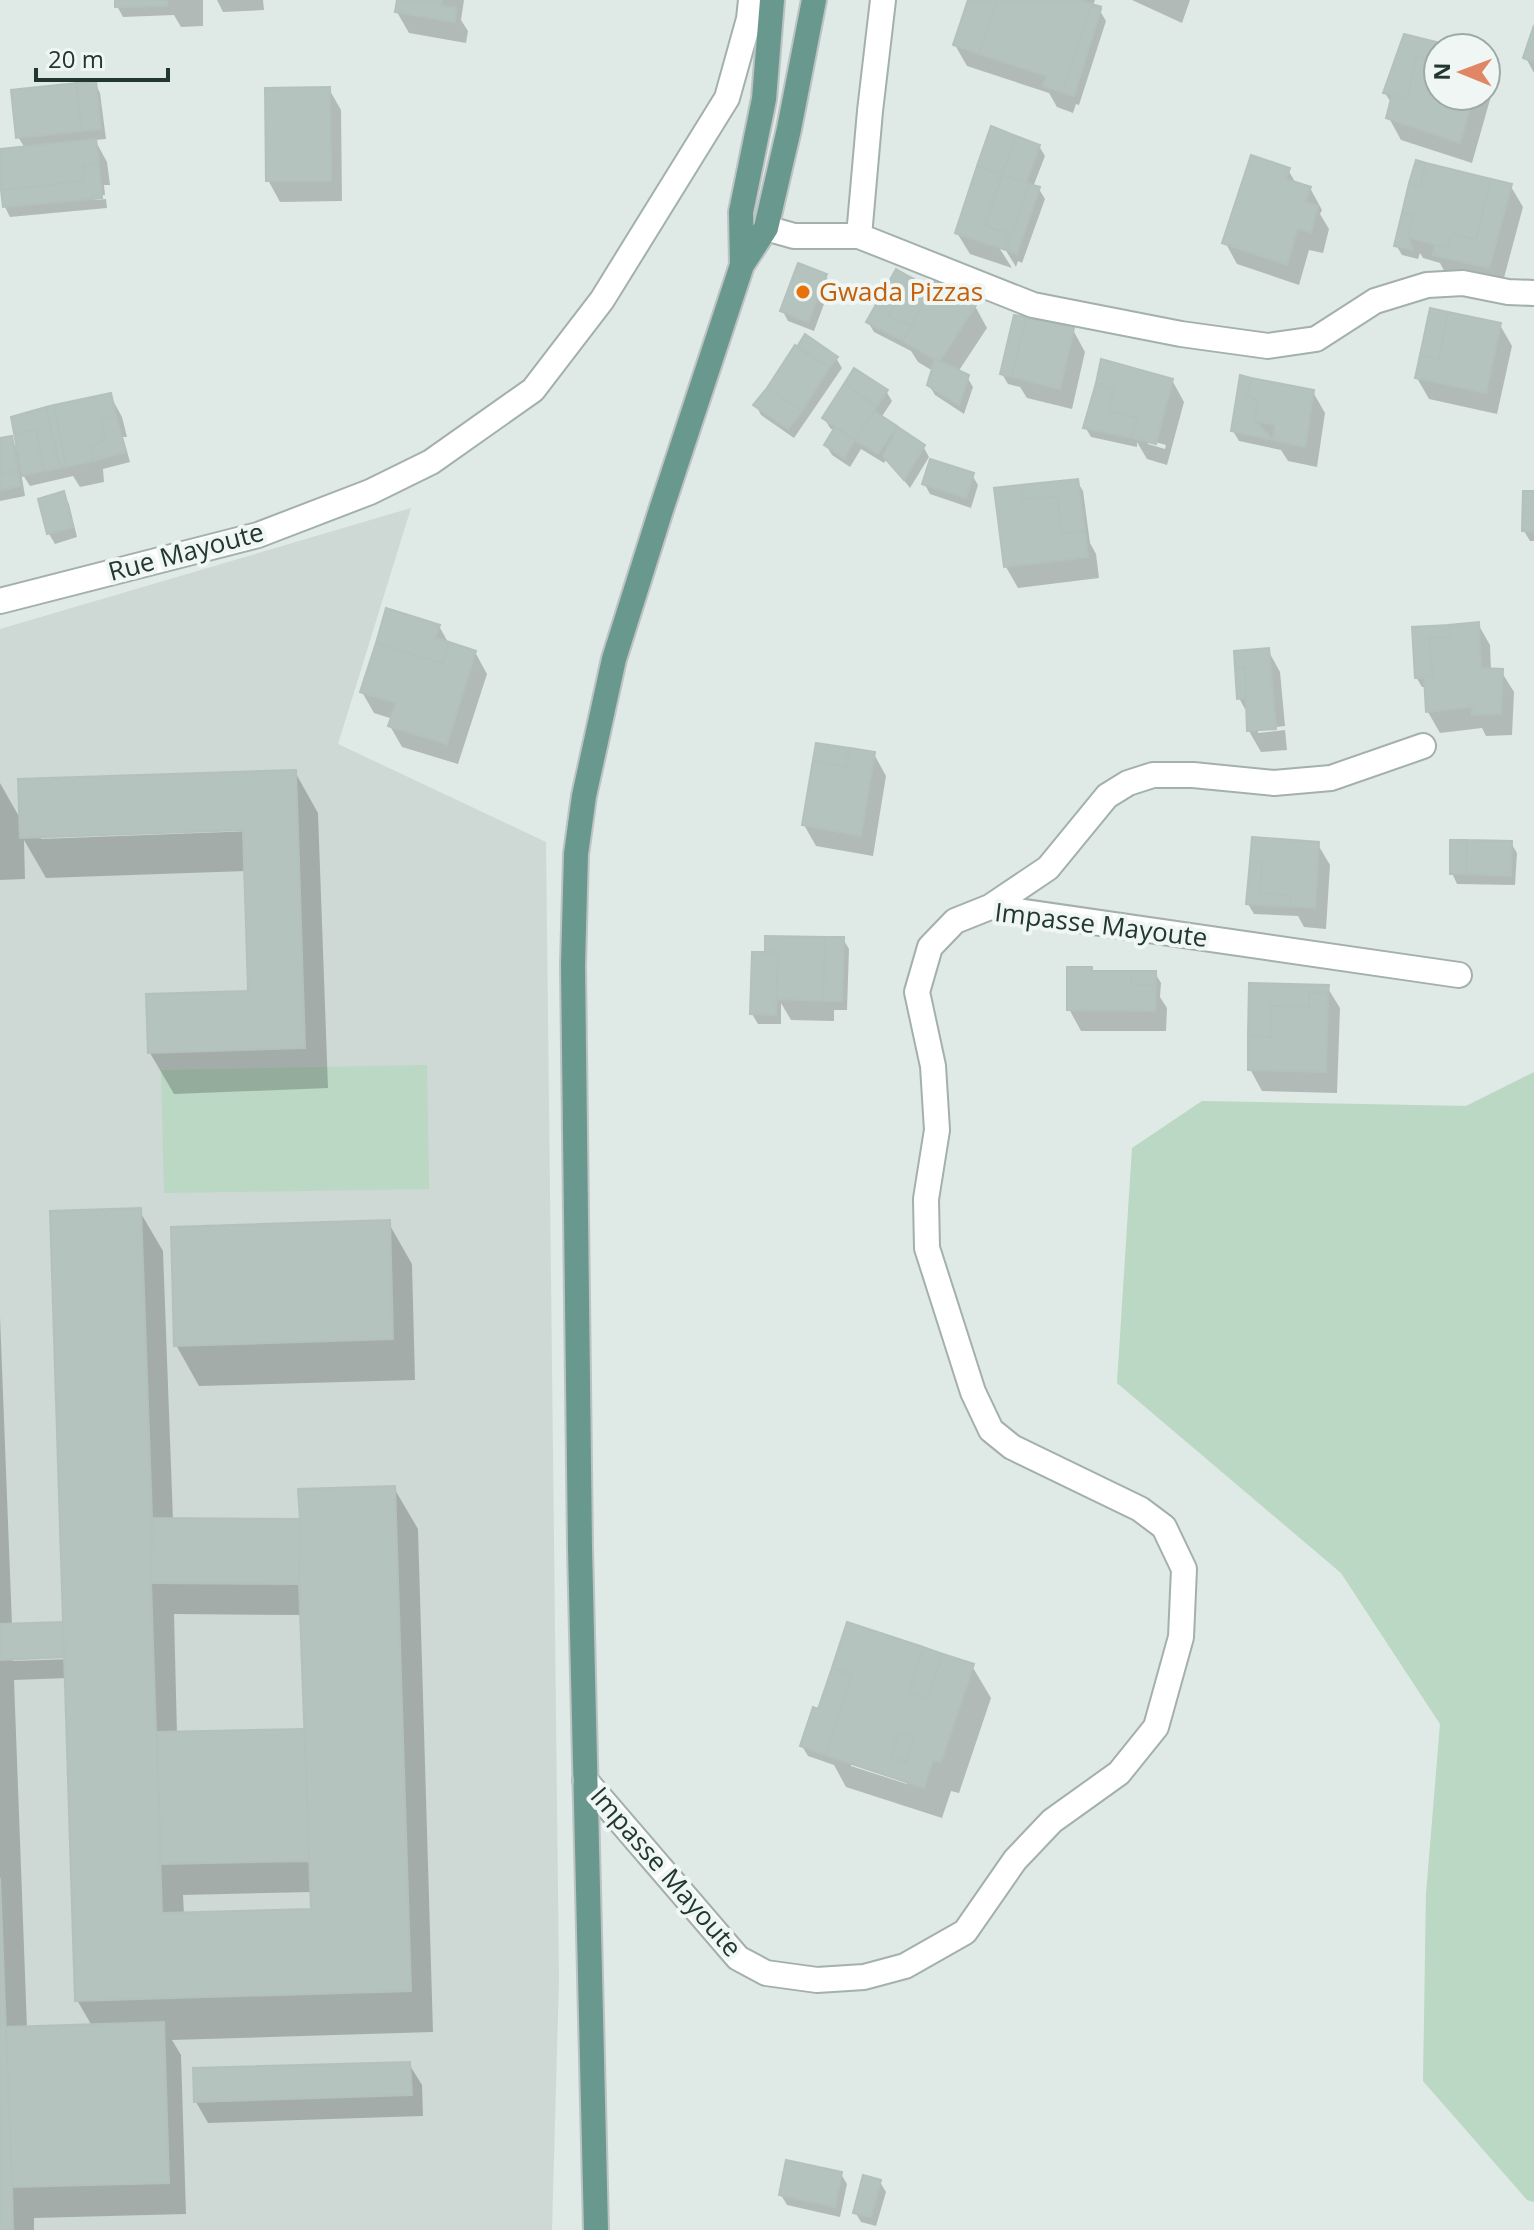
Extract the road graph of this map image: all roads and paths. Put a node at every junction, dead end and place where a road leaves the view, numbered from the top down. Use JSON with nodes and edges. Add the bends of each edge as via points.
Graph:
{"nodes":[{"id":1,"x":751,"y":0,"type":"edge"},
{"id":2,"x":772,"y":0,"type":"edge"},
{"id":3,"x":814,"y":0,"type":"edge"},
{"id":4,"x":883,"y":0,"type":"edge"},
{"id":5,"x":766,"y":228,"type":"junction"},
{"id":6,"x":859,"y":236,"type":"junction"},
{"id":7,"x":742,"y":265,"type":"junction"},
{"id":8,"x":1534,"y":293,"type":"edge"},
{"id":9,"x":0,"y":601,"type":"edge"},
{"id":10,"x":1423,"y":746,"type":"dead end"},
{"id":11,"x":990,"y":907,"type":"junction"},
{"id":12,"x":1459,"y":975,"type":"dead end"},
{"id":13,"x":585,"y":1780,"type":"junction"},
{"id":14,"x":596,"y":2230,"type":"edge"}],
"edges":[{"from":1,"to":9,"type":"street","name":"Rue Mayoute","via":[[727,98],[602,300],[533,390],[431,462],[370,492],[258,535]]},
{"from":2,"to":7,"type":"main road","via":[[764,99],[741,212]]},
{"from":3,"to":5,"type":"main road"},
{"from":4,"to":6,"type":"street"},
{"from":5,"to":6,"type":"street","via":[[794,236]]},
{"from":5,"to":7,"type":"main road"},
{"from":6,"to":8,"type":"street","via":[[1033,305],[1268,346],[1316,339],[1375,301],[1427,285],[1463,283]]},
{"from":7,"to":13,"type":"main road","via":[[614,659],[576,854],[573,965]]},
{"from":10,"to":11,"type":"street","via":[[1331,778],[1274,783],[1153,775],[1128,783],[1107,796],[1048,868]]},
{"from":11,"to":12,"type":"street","name":"Impasse Mayoute"},
{"from":11,"to":13,"type":"street","name":"Impasse Mayoute","via":[[955,921],[930,947],[917,992],[933,1066],[937,1130],[926,1199],[927,1248],[973,1392],[991,1430],[1012,1447],[1140,1509],[1164,1527],[1184,1569],[1181,1637],[1156,1727],[1119,1773],[1052,1821],[1015,1860],[965,1932],[905,1966],[864,1977],[817,1980],[766,1973],[738,1958]]},
{"from":13,"to":14,"type":"main road"}]}
